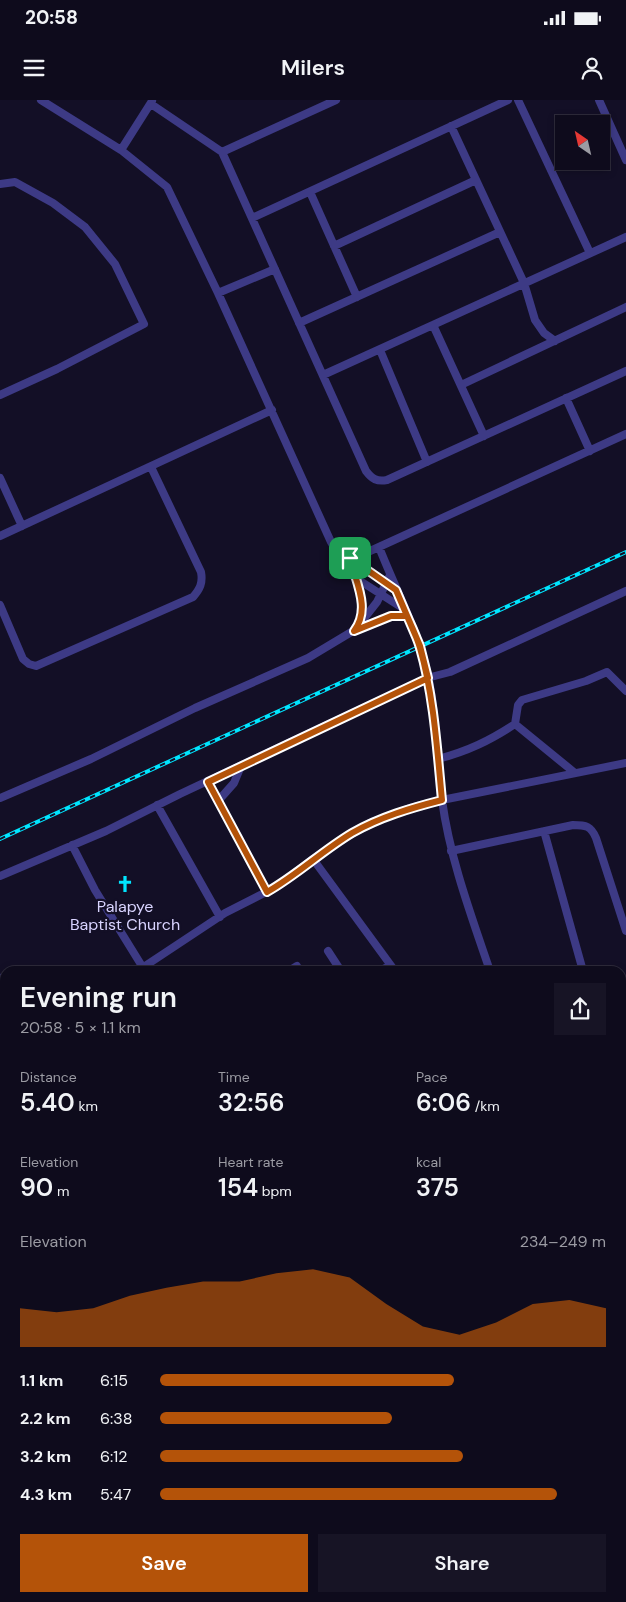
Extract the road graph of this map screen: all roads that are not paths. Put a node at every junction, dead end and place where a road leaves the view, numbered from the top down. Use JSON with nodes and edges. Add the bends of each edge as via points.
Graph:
{"nodes":[{"id":1,"x":41,"y":100,"type":"edge"},
{"id":2,"x":336,"y":100,"type":"edge"},
{"id":3,"x":508,"y":100,"type":"edge"},
{"id":4,"x":518,"y":100,"type":"edge"},
{"id":5,"x":599,"y":100,"type":"edge"},
{"id":6,"x":152,"y":102,"type":"edge"},
{"id":7,"x":451,"y":126,"type":"junction"},
{"id":8,"x":121,"y":150,"type":"junction"},
{"id":9,"x":222,"y":152,"type":"junction"},
{"id":10,"x":626,"y":160,"type":"edge"},
{"id":11,"x":476,"y":180,"type":"junction"},
{"id":12,"x":0,"y":184,"type":"edge"},
{"id":13,"x":310,"y":192,"type":"junction"},
{"id":14,"x":252,"y":218,"type":"junction"},
{"id":15,"x":500,"y":232,"type":"junction"},
{"id":16,"x":626,"y":237,"type":"edge"},
{"id":17,"x":334,"y":246,"type":"junction"},
{"id":18,"x":590,"y":253,"type":"junction"},
{"id":19,"x":275,"y":269,"type":"junction"},
{"id":20,"x":524,"y":284,"type":"junction"},
{"id":21,"x":218,"y":293,"type":"junction"},
{"id":22,"x":357,"y":297,"type":"junction"},
{"id":23,"x":626,"y":307,"type":"edge"},
{"id":24,"x":300,"y":323,"type":"junction"},
{"id":25,"x":433,"y":325,"type":"junction"},
{"id":26,"x":554,"y":341,"type":"junction"},
{"id":27,"x":380,"y":350,"type":"junction"},
{"id":28,"x":626,"y":371,"type":"edge"},
{"id":29,"x":323,"y":375,"type":"junction"},
{"id":30,"x":461,"y":385,"type":"junction"},
{"id":31,"x":0,"y":395,"type":"edge"},
{"id":32,"x":566,"y":398,"type":"junction"},
{"id":33,"x":272,"y":410,"type":"junction"},
{"id":34,"x":626,"y":434,"type":"edge"},
{"id":35,"x":484,"y":436,"type":"junction"},
{"id":36,"x":590,"y":452,"type":"junction"},
{"id":37,"x":426,"y":462,"type":"junction"},
{"id":38,"x":151,"y":467,"type":"junction"},
{"id":39,"x":0,"y":478,"type":"edge"},
{"id":40,"x":22,"y":526,"type":"junction"},
{"id":41,"x":0,"y":536,"type":"edge"},
{"id":42,"x":379,"y":547,"type":"junction"},
{"id":43,"x":350,"y":558,"type":"junction"},
{"id":44,"x":354,"y":577,"type":"junction"},
{"id":45,"x":388,"y":578,"type":"junction"},
{"id":46,"x":626,"y":591,"type":"edge"},
{"id":47,"x":381,"y":594,"type":"junction"},
{"id":48,"x":0,"y":605,"type":"edge"},
{"id":49,"x":406,"y":612,"type":"junction"},
{"id":50,"x":356,"y":628,"type":"junction"},
{"id":51,"x":428,"y":678,"type":"junction"},
{"id":52,"x":626,"y":691,"type":"edge"},
{"id":53,"x":515,"y":724,"type":"junction"},
{"id":54,"x":438,"y":759,"type":"junction"},
{"id":55,"x":241,"y":766,"type":"junction"},
{"id":56,"x":625,"y":766,"type":"edge"},
{"id":57,"x":575,"y":773,"type":"junction"},
{"id":58,"x":208,"y":782,"type":"junction"},
{"id":59,"x":0,"y":798,"type":"edge"},
{"id":60,"x":442,"y":800,"type":"junction"},
{"id":61,"x":218,"y":801,"type":"junction"},
{"id":62,"x":157,"y":805,"type":"junction"},
{"id":63,"x":544,"y":831,"type":"junction"},
{"id":64,"x":72,"y":845,"type":"junction"},
{"id":65,"x":451,"y":851,"type":"junction"},
{"id":66,"x":313,"y":859,"type":"junction"},
{"id":67,"x":0,"y":876,"type":"edge"},
{"id":68,"x":267,"y":892,"type":"junction"},
{"id":69,"x":220,"y":917,"type":"junction"},
{"id":70,"x":626,"y":931,"type":"edge"},
{"id":71,"x":328,"y":951,"type":"dead end"},
{"id":72,"x":142,"y":966,"type":"edge"},
{"id":73,"x":148,"y":966,"type":"edge"},
{"id":74,"x":338,"y":966,"type":"edge"},
{"id":75,"x":392,"y":966,"type":"edge"},
{"id":76,"x":488,"y":966,"type":"edge"},
{"id":77,"x":582,"y":966,"type":"edge"}],
"edges":[{"from":1,"to":8,"type":"street"},
{"from":2,"to":9,"type":"street"},
{"from":3,"to":7,"type":"street"},
{"from":4,"to":18,"type":"street"},
{"from":5,"to":10,"type":"street"},
{"from":6,"to":8,"type":"street"},
{"from":6,"to":9,"type":"street"},
{"from":7,"to":11,"type":"street"},
{"from":7,"to":13,"type":"street"},
{"from":8,"to":21,"type":"street","via":[[167,187]]},
{"from":9,"to":14,"type":"street"},
{"from":11,"to":15,"type":"street"},
{"from":11,"to":17,"type":"street"},
{"from":12,"to":31,"type":"street","via":[[15,182],[85,227],[115,264],[144,324]]},
{"from":13,"to":14,"type":"street"},
{"from":13,"to":17,"type":"street"},
{"from":14,"to":19,"type":"street"},
{"from":15,"to":20,"type":"street"},
{"from":15,"to":22,"type":"street"},
{"from":16,"to":18,"type":"street"},
{"from":17,"to":22,"type":"street"},
{"from":18,"to":20,"type":"street"},
{"from":19,"to":21,"type":"street"},
{"from":19,"to":24,"type":"street"},
{"from":20,"to":25,"type":"street"},
{"from":20,"to":26,"type":"street","via":[[535,320]]},
{"from":21,"to":33,"type":"street"},
{"from":22,"to":24,"type":"street"},
{"from":23,"to":26,"type":"street"},
{"from":24,"to":29,"type":"street"},
{"from":25,"to":27,"type":"street"},
{"from":25,"to":30,"type":"street"},
{"from":26,"to":30,"type":"street"},
{"from":27,"to":29,"type":"street"},
{"from":27,"to":37,"type":"street"},
{"from":28,"to":32,"type":"street"},
{"from":29,"to":37,"type":"street","via":[[370,476],[380,481],[387,480]]},
{"from":30,"to":35,"type":"street"},
{"from":32,"to":35,"type":"street"},
{"from":32,"to":36,"type":"street"},
{"from":33,"to":38,"type":"street"},
{"from":33,"to":43,"type":"street","via":[[335,549]]},
{"from":34,"to":36,"type":"street"},
{"from":35,"to":37,"type":"street"},
{"from":36,"to":42,"type":"street"},
{"from":38,"to":40,"type":"street"},
{"from":38,"to":48,"type":"street","via":[[201,572],[200,588],[193,597],[36,666],[23,659]]},
{"from":39,"to":40,"type":"street"},
{"from":40,"to":41,"type":"street"},
{"from":42,"to":43,"type":"street"},
{"from":42,"to":45,"type":"street"},
{"from":43,"to":44,"type":"street"},
{"from":43,"to":45,"type":"street"},
{"from":44,"to":47,"type":"street"},
{"from":44,"to":50,"type":"street","via":[[361,595],[362,614]]},
{"from":45,"to":47,"type":"street"},
{"from":45,"to":49,"type":"street"},
{"from":46,"to":51,"type":"street","via":[[450,672]]},
{"from":47,"to":49,"type":"street"},
{"from":47,"to":50,"type":"street"},
{"from":49,"to":50,"type":"street"},
{"from":49,"to":51,"type":"street","via":[[420,646]]},
{"from":50,"to":59,"type":"street","via":[[308,658]]},
{"from":51,"to":54,"type":"street"},
{"from":51,"to":55,"type":"street"},
{"from":52,"to":53,"type":"street","via":[[607,672],[522,700]]},
{"from":53,"to":54,"type":"street","via":[[468,751]]},
{"from":53,"to":57,"type":"street"},
{"from":54,"to":60,"type":"street"},
{"from":55,"to":58,"type":"street"},
{"from":55,"to":61,"type":"street","via":[[234,783]]},
{"from":56,"to":57,"type":"street"},
{"from":57,"to":60,"type":"street"},
{"from":58,"to":61,"type":"street"},
{"from":58,"to":62,"type":"street"},
{"from":60,"to":65,"type":"street"},
{"from":60,"to":66,"type":"street","via":[[370,823]]},
{"from":61,"to":68,"type":"street"},
{"from":62,"to":64,"type":"street"},
{"from":62,"to":69,"type":"street"},
{"from":63,"to":65,"type":"street"},
{"from":63,"to":70,"type":"street","via":[[573,825],[592,829]]},
{"from":63,"to":77,"type":"street"},
{"from":64,"to":67,"type":"street"},
{"from":64,"to":72,"type":"street"},
{"from":65,"to":76,"type":"street"},
{"from":66,"to":68,"type":"street"},
{"from":66,"to":75,"type":"street"},
{"from":68,"to":69,"type":"street"},
{"from":69,"to":73,"type":"street"},
{"from":71,"to":74,"type":"street"}]}
